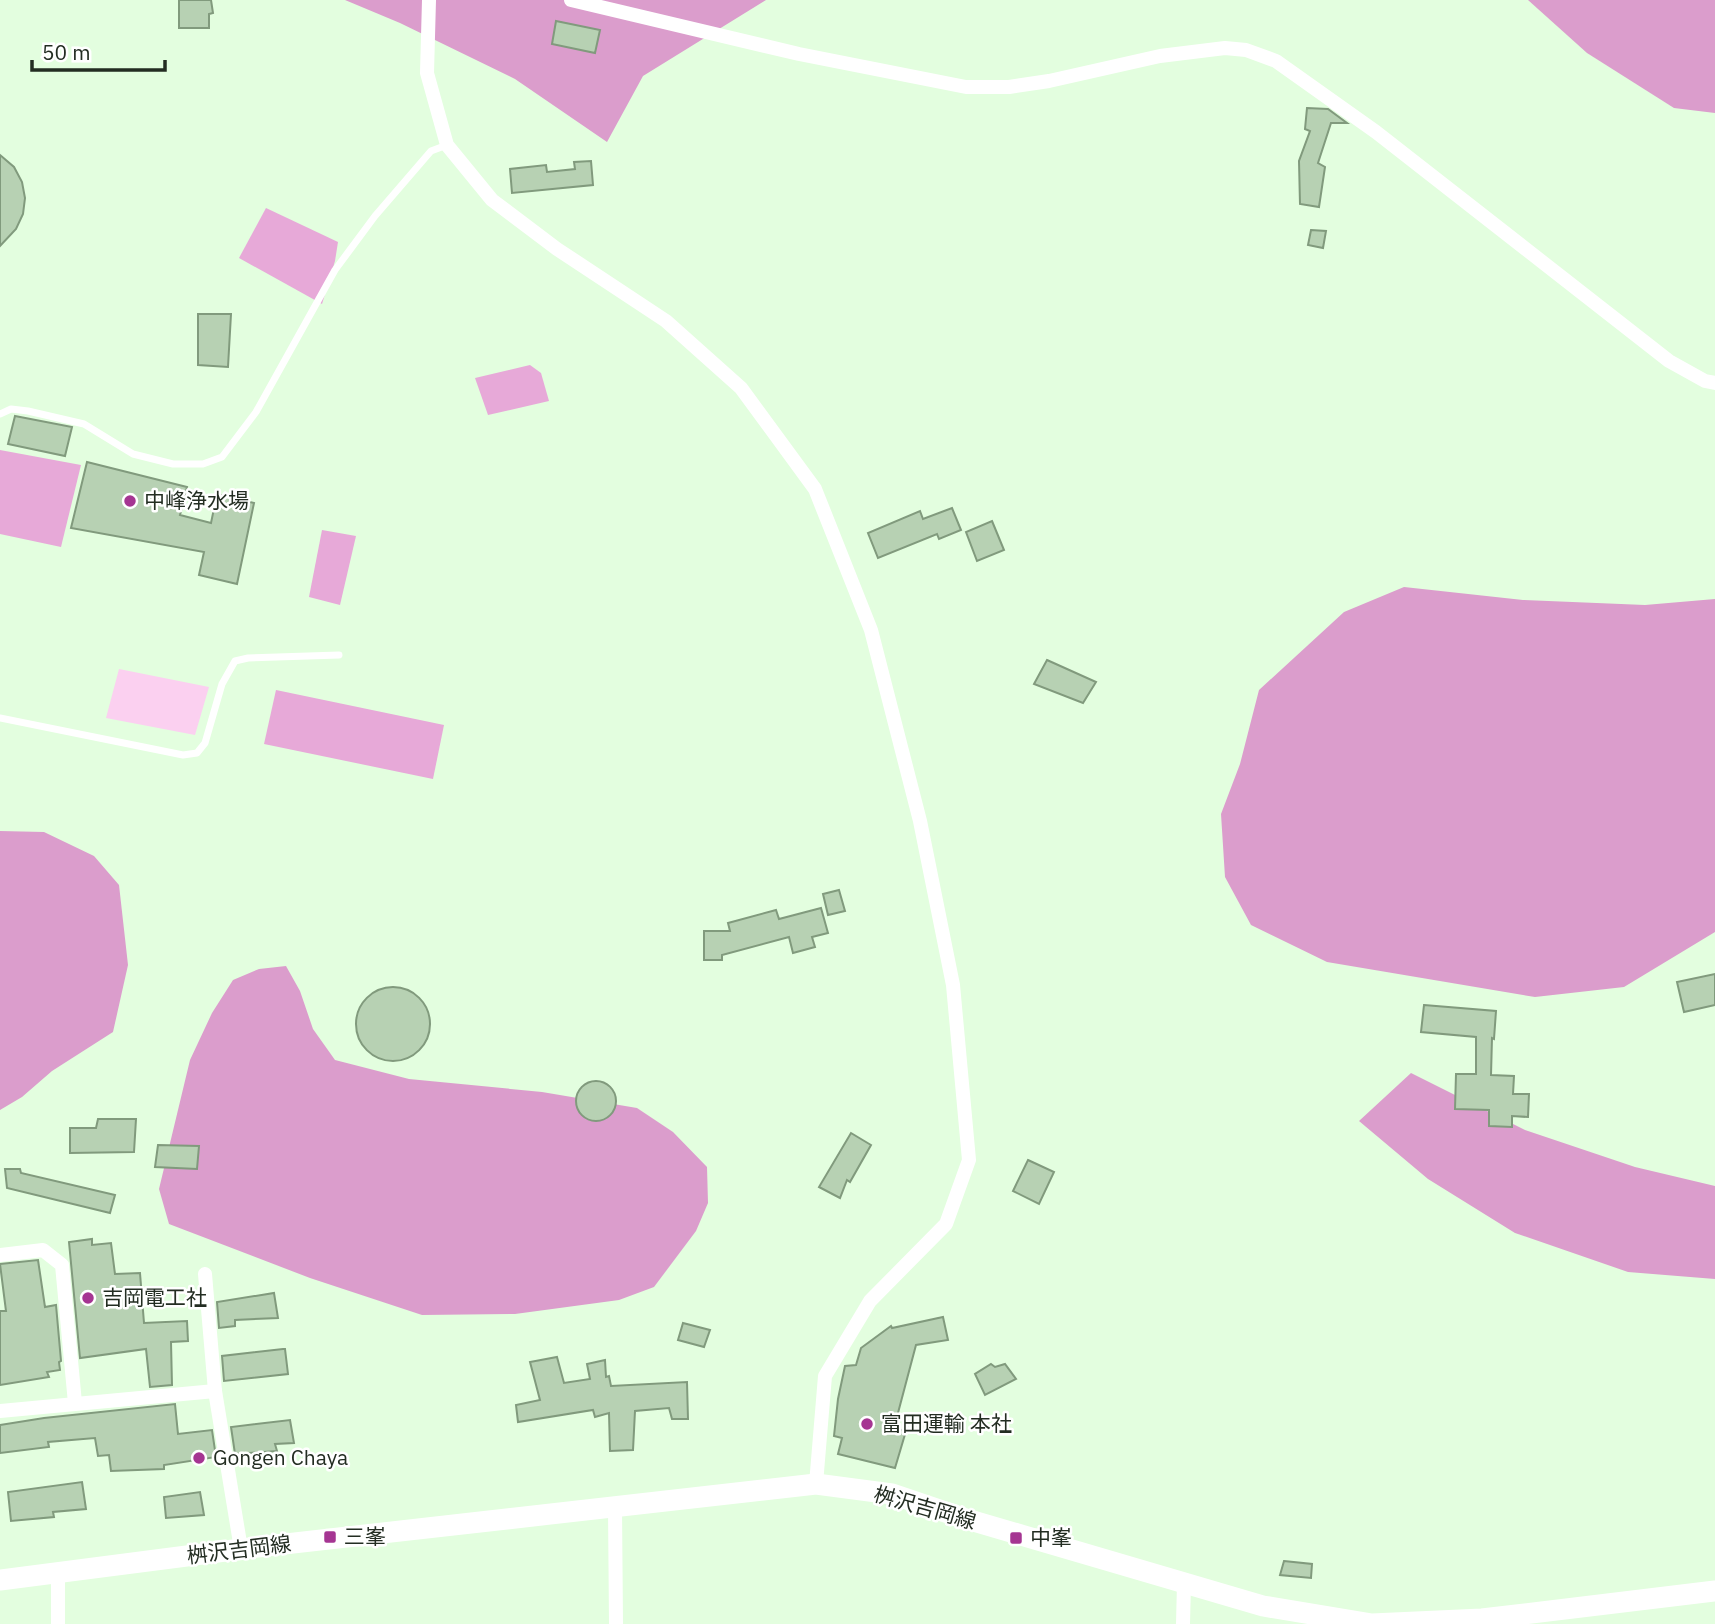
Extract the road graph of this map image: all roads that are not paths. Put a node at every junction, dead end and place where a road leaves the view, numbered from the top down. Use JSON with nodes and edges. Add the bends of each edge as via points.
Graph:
{"nodes":[{"id":1,"x":429,"y":0,"type":"edge"},
{"id":2,"x":571,"y":0,"type":"edge"},
{"id":3,"x":447,"y":145,"type":"junction"},
{"id":4,"x":1715,"y":383,"type":"edge"},
{"id":5,"x":0,"y":414,"type":"edge"},
{"id":6,"x":340,"y":655,"type":"dead end"},
{"id":7,"x":0,"y":718,"type":"edge"},
{"id":8,"x":0,"y":1255,"type":"edge"},
{"id":9,"x":205,"y":1274,"type":"dead end"},
{"id":10,"x":215,"y":1391,"type":"junction"},
{"id":11,"x":75,"y":1403,"type":"junction"},
{"id":12,"x":0,"y":1411,"type":"edge"},
{"id":13,"x":816,"y":1484,"type":"junction"},
{"id":14,"x":615,"y":1508,"type":"junction"},
{"id":15,"x":241,"y":1549,"type":"junction"},
{"id":16,"x":58,"y":1573,"type":"junction"},
{"id":17,"x":0,"y":1580,"type":"edge"},
{"id":18,"x":1184,"y":1583,"type":"junction"},
{"id":19,"x":1715,"y":1591,"type":"edge"},
{"id":20,"x":58,"y":1624,"type":"edge"},
{"id":21,"x":616,"y":1624,"type":"edge"},
{"id":22,"x":1183,"y":1624,"type":"edge"}],
"edges":[{"from":1,"to":3,"type":"street","via":[[427,73]]},
{"from":2,"to":4,"type":"street","via":[[799,54],[966,87],[1009,87],[1160,56],[1224,48],[1246,50],[1276,61],[1376,132],[1670,361]]},
{"from":3,"to":5,"type":"lane","via":[[431,150],[335,270],[256,412],[222,457],[203,464],[173,464],[133,454],[85,424],[28,411],[11,409]]},
{"from":3,"to":13,"type":"street","via":[[492,200],[666,321],[741,388],[815,489],[871,630],[920,821],[953,985],[969,1160],[946,1224],[870,1301],[825,1376]]},
{"from":6,"to":7,"type":"lane","via":[[236,661],[222,684],[205,743],[194,755]]},
{"from":8,"to":11,"type":"street","via":[[43,1250],[62,1265]]},
{"from":9,"to":10,"type":"street"},
{"from":10,"to":11,"type":"street"},
{"from":10,"to":15,"type":"street"},
{"from":11,"to":12,"type":"street"},
{"from":13,"to":14,"type":"main road","name":"桝沢吉岡線"},
{"from":13,"to":18,"type":"main road","name":"桝沢吉岡線","via":[[892,1494]]},
{"from":14,"to":15,"type":"main road","name":"桝沢吉岡線"},
{"from":14,"to":21,"type":"street"},
{"from":15,"to":16,"type":"main road","name":"桝沢吉岡線"},
{"from":16,"to":17,"type":"main road","name":"桝沢吉岡線"},
{"from":16,"to":20,"type":"street"},
{"from":18,"to":19,"type":"main road","name":"桝沢吉岡線","via":[[1264,1606],[1372,1624],[1482,1619]]},
{"from":18,"to":22,"type":"street"}]}
